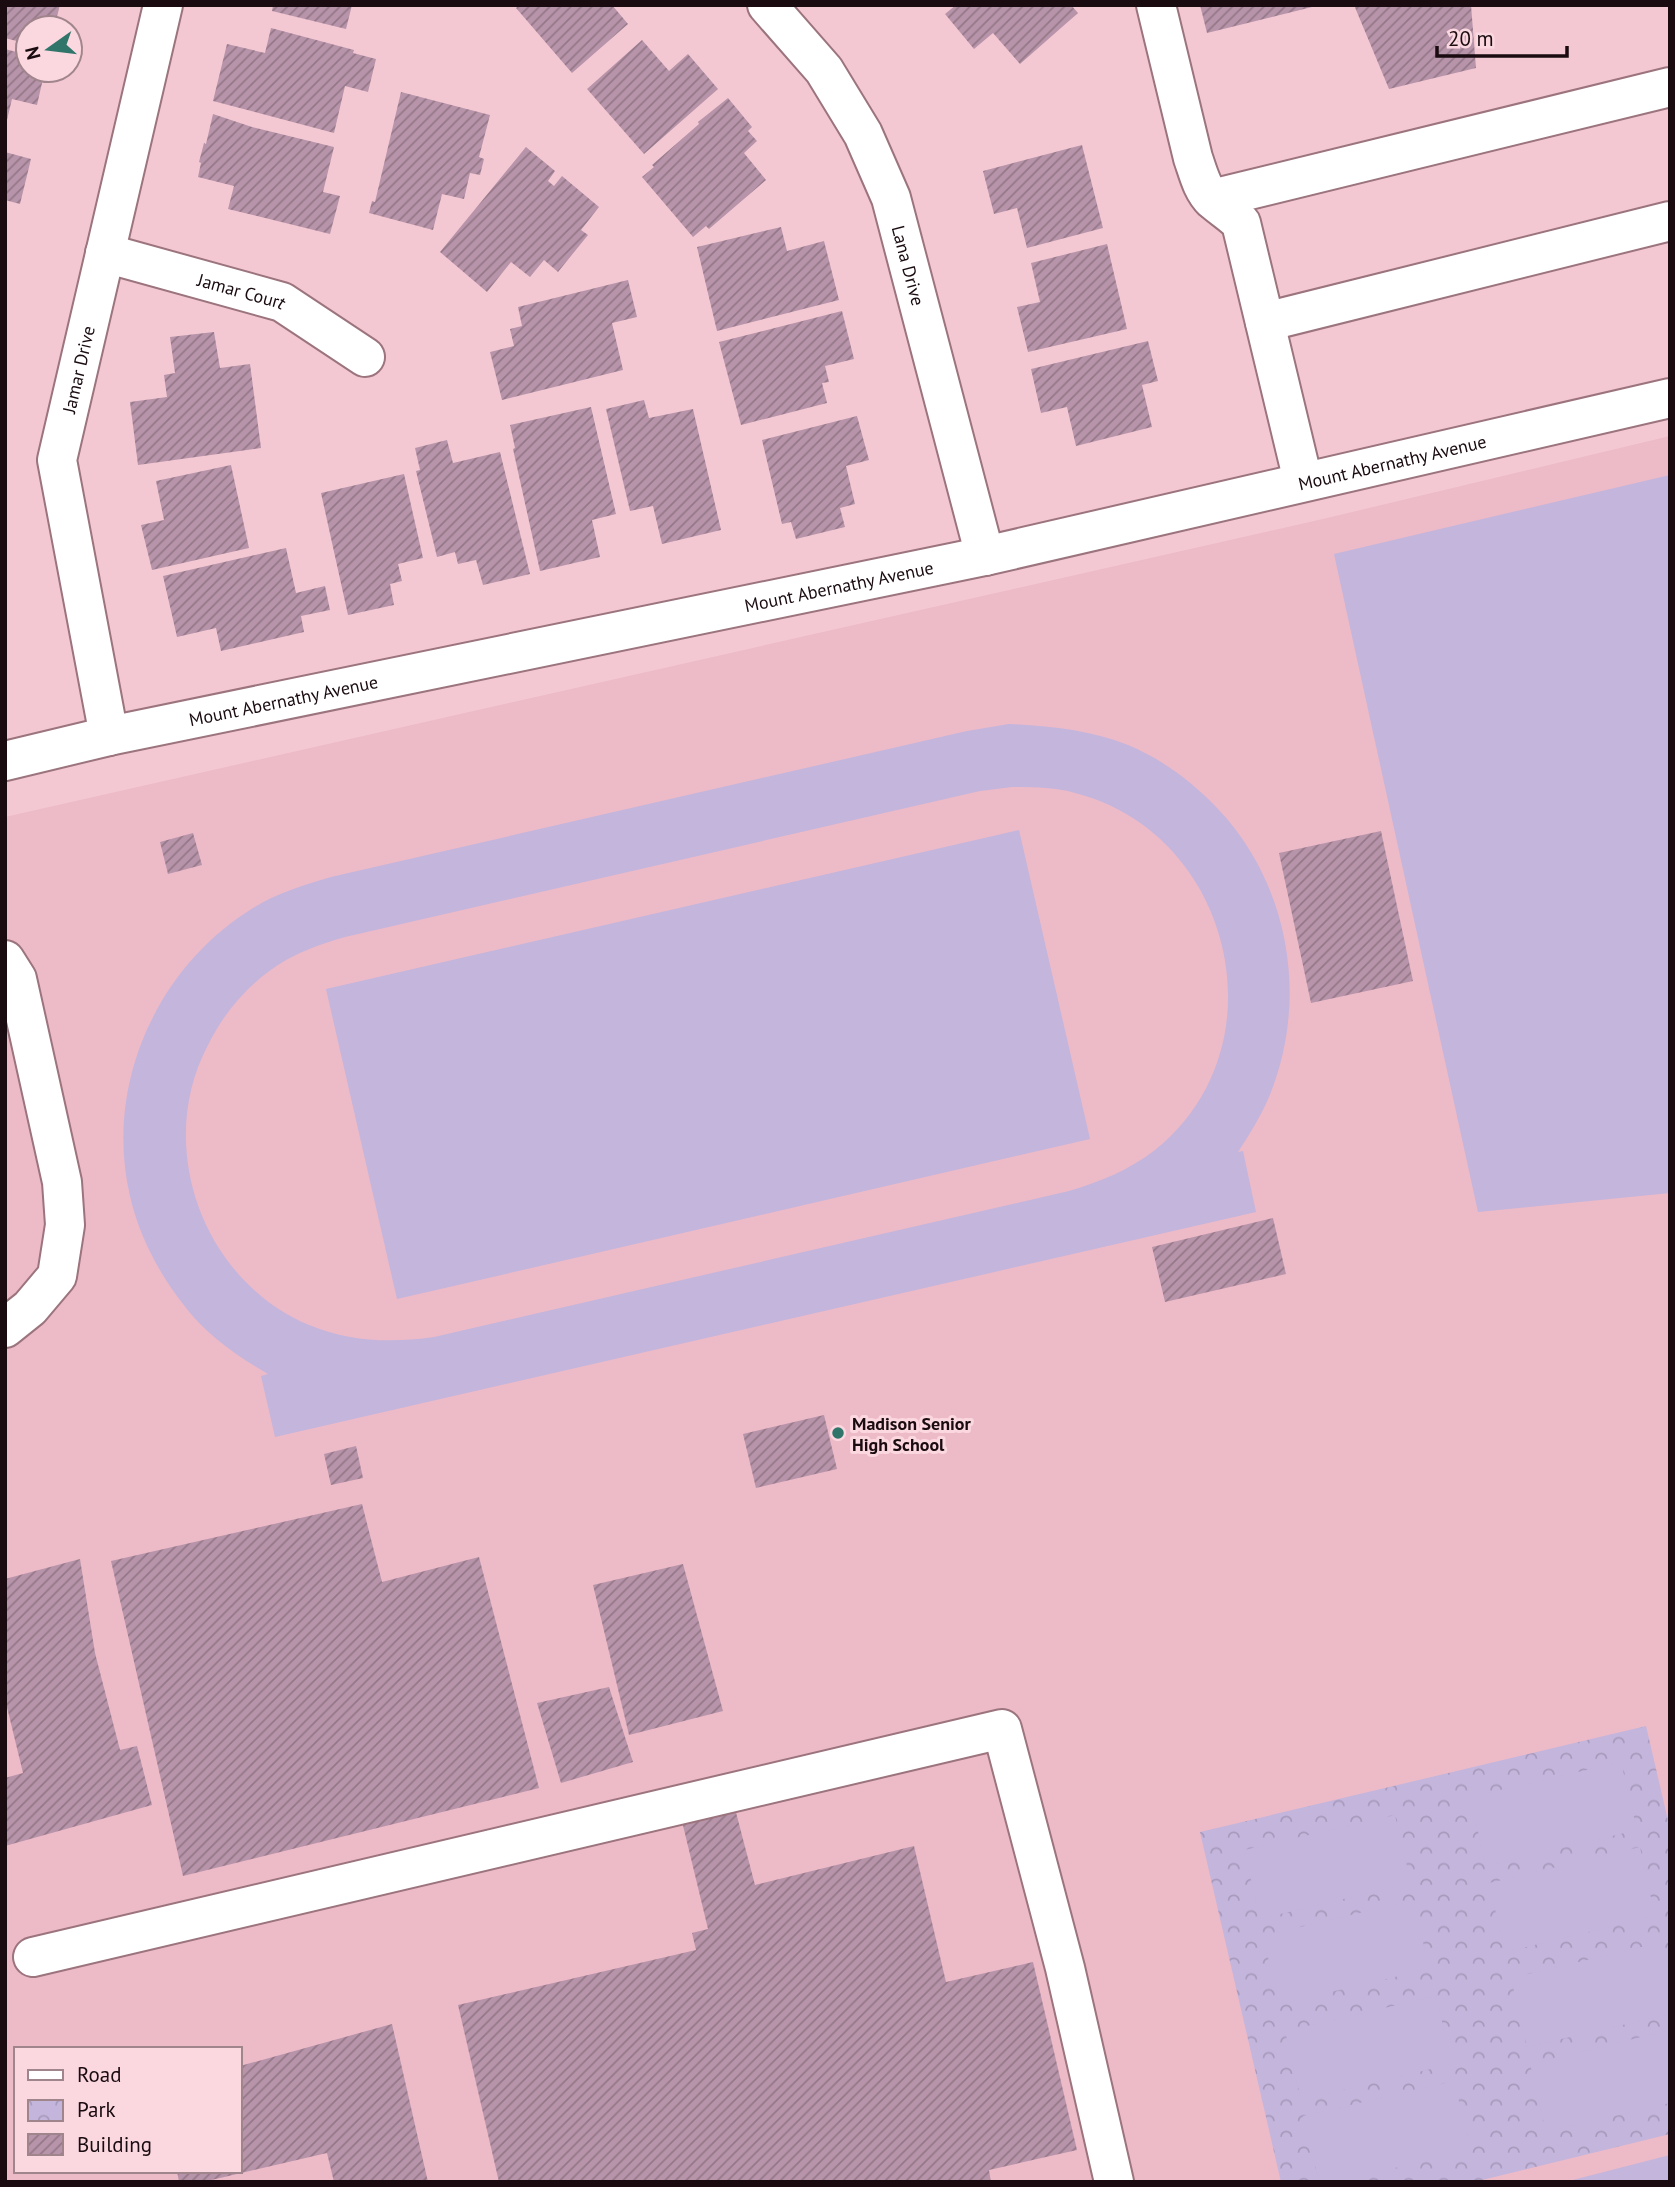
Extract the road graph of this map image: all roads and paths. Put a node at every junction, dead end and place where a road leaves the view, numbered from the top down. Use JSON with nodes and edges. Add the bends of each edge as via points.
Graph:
{"nodes":[{"id":1,"x":163,"y":5,"type":"edge"},
{"id":2,"x":767,"y":5,"type":"edge"},
{"id":3,"x":1156,"y":5,"type":"edge"},
{"id":4,"x":1670,"y":87,"type":"edge"},
{"id":5,"x":1212,"y":199,"type":"junction"},
{"id":6,"x":1670,"y":221,"type":"edge"},
{"id":7,"x":105,"y":253,"type":"junction"},
{"id":8,"x":1265,"y":322,"type":"junction"},
{"id":9,"x":365,"y":357,"type":"dead end"},
{"id":10,"x":1670,"y":398,"type":"edge"},
{"id":11,"x":1303,"y":481,"type":"junction"},
{"id":12,"x":985,"y":556,"type":"junction"},
{"id":13,"x":109,"y":736,"type":"junction"},
{"id":14,"x":5,"y":761,"type":"edge"},
{"id":15,"x":5,"y":960,"type":"edge"},
{"id":16,"x":5,"y":1328,"type":"edge"},
{"id":17,"x":33,"y":1957,"type":"dead end"},
{"id":18,"x":1114,"y":2182,"type":"edge"}],
"edges":[{"from":1,"to":7,"type":"street","name":"Jamar Drive"},
{"from":2,"to":12,"type":"street","name":"Lana Drive","via":[[824,70],[863,134],[891,198]]},
{"from":3,"to":5,"type":"street","via":[[1194,158]]},
{"from":4,"to":5,"type":"street"},
{"from":5,"to":8,"type":"street","via":[[1241,223]]},
{"from":6,"to":8,"type":"street"},
{"from":7,"to":9,"type":"street","name":"Jamar Court","via":[[282,302]]},
{"from":7,"to":13,"type":"street","name":"Jamar Drive","via":[[57,460]]},
{"from":8,"to":11,"type":"street"},
{"from":10,"to":11,"type":"street","name":"Mount Abernathy Avenue"},
{"from":11,"to":12,"type":"street","name":"Mount Abernathy Avenue"},
{"from":12,"to":13,"type":"street","name":"Mount Abernathy Avenue"},
{"from":13,"to":14,"type":"street","name":"Mount Abernathy Avenue"},
{"from":15,"to":16,"type":"street","via":[[17,979],[62,1182],[65,1225],[57,1276],[30,1308]]},
{"from":17,"to":18,"type":"street","via":[[1002,1729],[1065,1968]]}]}
